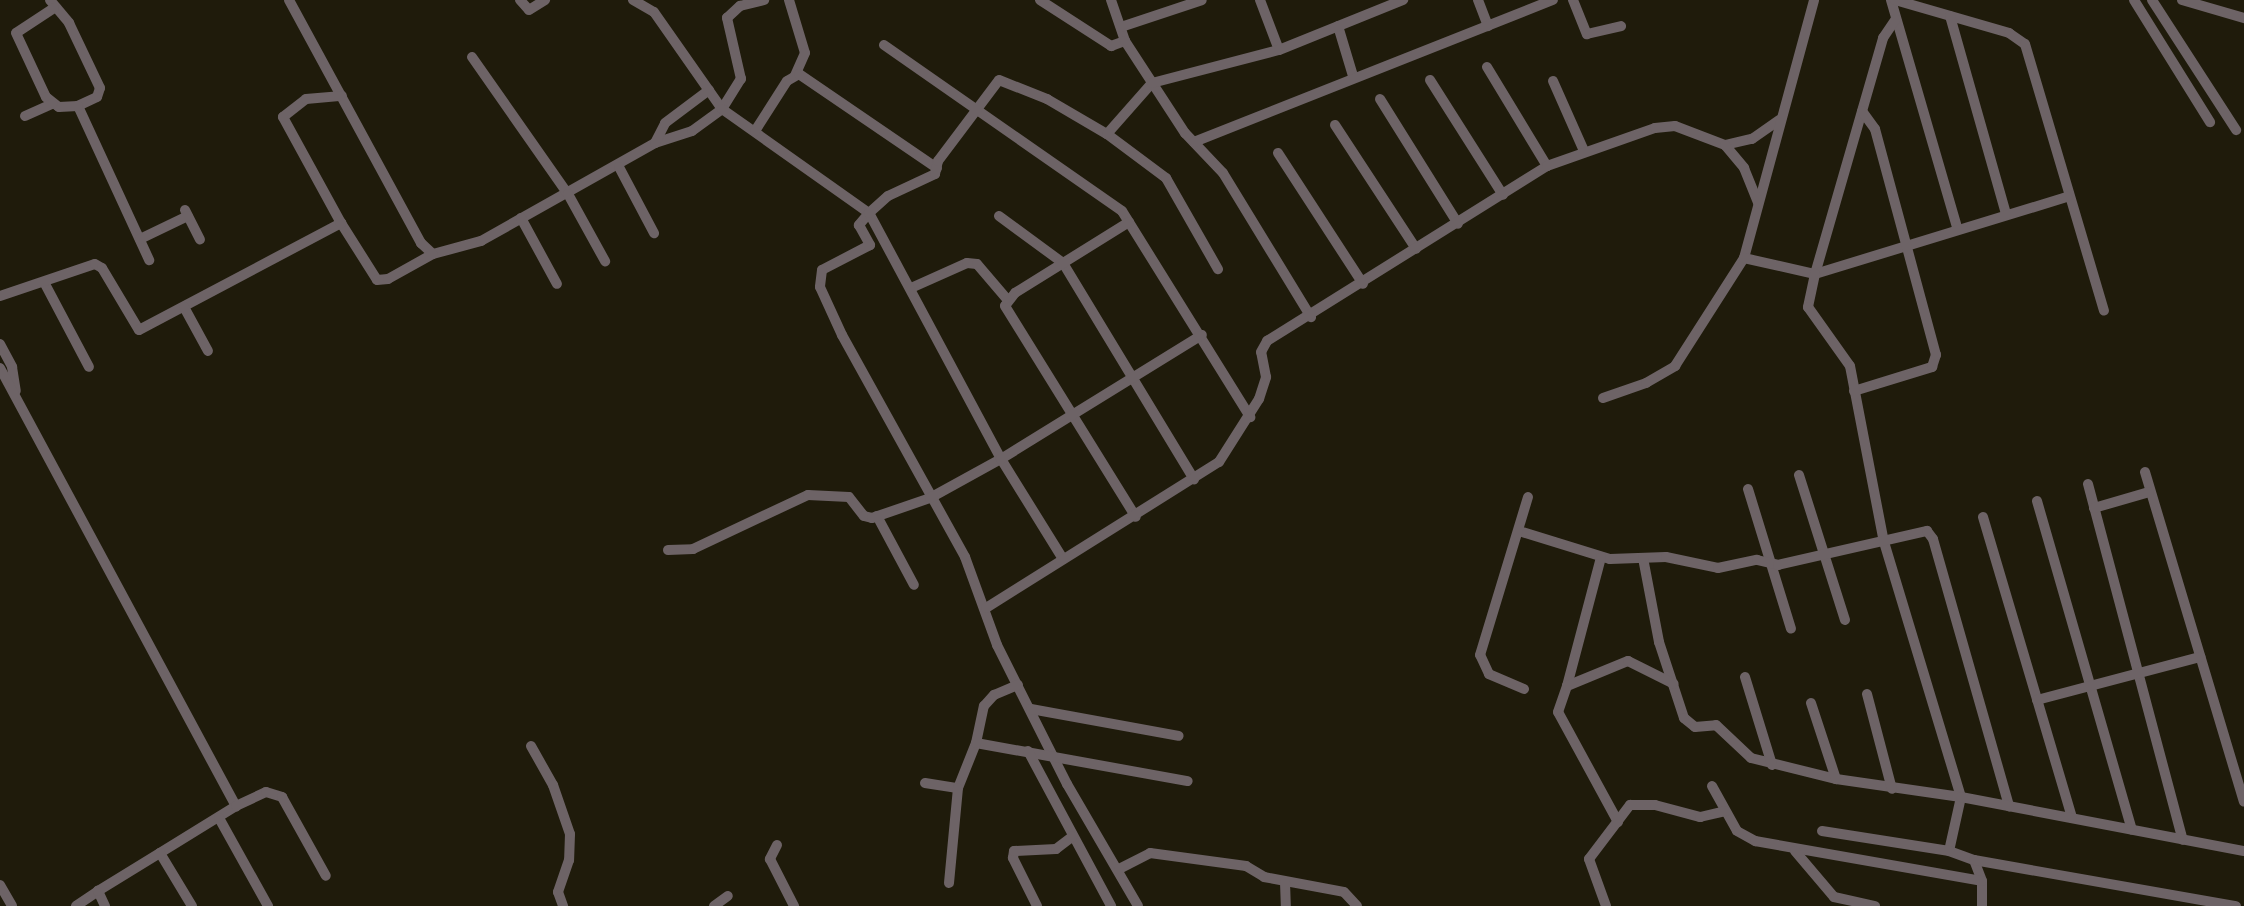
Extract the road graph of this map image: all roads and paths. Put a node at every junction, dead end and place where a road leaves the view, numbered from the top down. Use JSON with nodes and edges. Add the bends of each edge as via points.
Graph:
{"nodes":[{"id":1,"x":289,"y":0,"type":"edge"},
{"id":2,"x":520,"y":0,"type":"edge"},
{"id":3,"x":545,"y":0,"type":"edge"},
{"id":4,"x":633,"y":0,"type":"edge"},
{"id":5,"x":654,"y":0,"type":"edge"},
{"id":6,"x":764,"y":0,"type":"edge"},
{"id":7,"x":789,"y":0,"type":"edge"},
{"id":8,"x":1040,"y":0,"type":"edge"},
{"id":9,"x":1111,"y":0,"type":"edge"},
{"id":10,"x":1202,"y":0,"type":"edge"},
{"id":11,"x":1260,"y":0,"type":"edge"},
{"id":12,"x":1404,"y":0,"type":"edge"},
{"id":13,"x":1478,"y":0,"type":"edge"},
{"id":14,"x":1553,"y":0,"type":"edge"},
{"id":15,"x":1573,"y":0,"type":"edge"},
{"id":16,"x":1814,"y":0,"type":"edge"},
{"id":17,"x":1893,"y":0,"type":"edge"},
{"id":18,"x":2134,"y":0,"type":"edge"},
{"id":19,"x":2152,"y":0,"type":"edge"},
{"id":20,"x":2182,"y":0,"type":"edge"},
{"id":21,"x":52,"y":4,"type":"edge"},
{"id":22,"x":1178,"y":4,"type":"edge"},
{"id":23,"x":1383,"y":4,"type":"edge"},
{"id":24,"x":645,"y":9,"type":"junction"},
{"id":25,"x":1950,"y":16,"type":"junction"},
{"id":26,"x":2244,"y":18,"type":"edge"},
{"id":27,"x":1896,"y":19,"type":"junction"},
{"id":28,"x":1121,"y":26,"type":"junction"},
{"id":29,"x":1338,"y":26,"type":"junction"},
{"id":30,"x":1488,"y":26,"type":"junction"},
{"id":31,"x":1621,"y":26,"type":"dead end"},
{"id":32,"x":1125,"y":41,"type":"junction"},
{"id":33,"x":884,"y":45,"type":"dead end"},
{"id":34,"x":1279,"y":50,"type":"junction"},
{"id":35,"x":472,"y":57,"type":"dead end"},
{"id":36,"x":1487,"y":68,"type":"dead end"},
{"id":37,"x":795,"y":75,"type":"junction"},
{"id":38,"x":1353,"y":76,"type":"junction"},
{"id":39,"x":1430,"y":80,"type":"dead end"},
{"id":40,"x":1553,"y":80,"type":"dead end"},
{"id":41,"x":1152,"y":83,"type":"junction"},
{"id":42,"x":709,"y":90,"type":"junction"},
{"id":43,"x":342,"y":96,"type":"junction"},
{"id":44,"x":1380,"y":99,"type":"dead end"},
{"id":45,"x":51,"y":104,"type":"junction"},
{"id":46,"x":79,"y":106,"type":"junction"},
{"id":47,"x":722,"y":109,"type":"junction"},
{"id":48,"x":975,"y":110,"type":"junction"},
{"id":49,"x":1862,"y":111,"type":"junction"},
{"id":50,"x":25,"y":116,"type":"dead end"},
{"id":51,"x":1779,"y":120,"type":"junction"},
{"id":52,"x":2210,"y":122,"type":"dead end"},
{"id":53,"x":1335,"y":125,"type":"dead end"},
{"id":54,"x":2236,"y":130,"type":"dead end"},
{"id":55,"x":755,"y":131,"type":"junction"},
{"id":56,"x":1107,"y":135,"type":"junction"},
{"id":57,"x":1194,"y":142,"type":"junction"},
{"id":58,"x":655,"y":143,"type":"junction"},
{"id":59,"x":1726,"y":145,"type":"junction"},
{"id":60,"x":1584,"y":151,"type":"junction"},
{"id":61,"x":1279,"y":153,"type":"dead end"},
{"id":62,"x":1547,"y":166,"type":"junction"},
{"id":63,"x":619,"y":167,"type":"junction"},
{"id":64,"x":937,"y":168,"type":"junction"},
{"id":65,"x":568,"y":194,"type":"junction"},
{"id":66,"x":1503,"y":195,"type":"junction"},
{"id":67,"x":2067,"y":197,"type":"junction"},
{"id":68,"x":1758,"y":203,"type":"junction"},
{"id":69,"x":869,"y":213,"type":"junction"},
{"id":70,"x":2006,"y":214,"type":"junction"},
{"id":71,"x":999,"y":216,"type":"dead end"},
{"id":72,"x":521,"y":218,"type":"junction"},
{"id":73,"x":341,"y":222,"type":"junction"},
{"id":74,"x":1129,"y":222,"type":"junction"},
{"id":75,"x":1458,"y":224,"type":"junction"},
{"id":76,"x":1957,"y":227,"type":"junction"},
{"id":77,"x":654,"y":233,"type":"dead end"},
{"id":78,"x":140,"y":239,"type":"junction"},
{"id":79,"x":200,"y":239,"type":"dead end"},
{"id":80,"x":1906,"y":244,"type":"junction"},
{"id":81,"x":1416,"y":249,"type":"junction"},
{"id":82,"x":433,"y":254,"type":"junction"},
{"id":83,"x":1744,"y":258,"type":"junction"},
{"id":84,"x":149,"y":260,"type":"dead end"},
{"id":85,"x":606,"y":261,"type":"dead end"},
{"id":86,"x":1063,"y":263,"type":"junction"},
{"id":87,"x":1219,"y":269,"type":"dead end"},
{"id":88,"x":1815,"y":274,"type":"junction"},
{"id":89,"x":44,"y":282,"type":"junction"},
{"id":90,"x":557,"y":284,"type":"dead end"},
{"id":91,"x":1363,"y":284,"type":"junction"},
{"id":92,"x":911,"y":288,"type":"junction"},
{"id":93,"x":0,"y":296,"type":"edge"},
{"id":94,"x":1006,"y":298,"type":"junction"},
{"id":95,"x":184,"y":307,"type":"junction"},
{"id":96,"x":2104,"y":311,"type":"dead end"},
{"id":97,"x":1311,"y":317,"type":"junction"},
{"id":98,"x":1202,"y":335,"type":"junction"},
{"id":99,"x":0,"y":344,"type":"edge"},
{"id":100,"x":208,"y":352,"type":"dead end"},
{"id":101,"x":89,"y":367,"type":"dead end"},
{"id":102,"x":0,"y":368,"type":"edge"},
{"id":103,"x":1134,"y":376,"type":"junction"},
{"id":104,"x":1854,"y":391,"type":"junction"},
{"id":105,"x":17,"y":398,"type":"junction"},
{"id":106,"x":1603,"y":398,"type":"dead end"},
{"id":107,"x":1072,"y":415,"type":"junction"},
{"id":108,"x":1250,"y":417,"type":"junction"},
{"id":109,"x":1001,"y":458,"type":"junction"},
{"id":110,"x":2145,"y":472,"type":"dead end"},
{"id":111,"x":1800,"y":475,"type":"dead end"},
{"id":112,"x":1194,"y":479,"type":"junction"},
{"id":113,"x":2088,"y":484,"type":"dead end"},
{"id":114,"x":1748,"y":489,"type":"dead end"},
{"id":115,"x":2149,"y":492,"type":"junction"},
{"id":116,"x":1528,"y":497,"type":"dead end"},
{"id":117,"x":930,"y":498,"type":"junction"},
{"id":118,"x":2037,"y":501,"type":"dead end"},
{"id":119,"x":2094,"y":508,"type":"junction"},
{"id":120,"x":877,"y":516,"type":"junction"},
{"id":121,"x":1136,"y":517,"type":"junction"},
{"id":122,"x":1983,"y":517,"type":"dead end"},
{"id":123,"x":1519,"y":531,"type":"junction"},
{"id":124,"x":1884,"y":542,"type":"junction"},
{"id":125,"x":668,"y":550,"type":"dead end"},
{"id":126,"x":1825,"y":552,"type":"junction"},
{"id":127,"x":1601,"y":557,"type":"junction"},
{"id":128,"x":1643,"y":558,"type":"junction"},
{"id":129,"x":1063,"y":559,"type":"junction"},
{"id":130,"x":1773,"y":566,"type":"junction"},
{"id":131,"x":914,"y":585,"type":"dead end"},
{"id":132,"x":986,"y":608,"type":"junction"},
{"id":133,"x":1845,"y":620,"type":"dead end"},
{"id":134,"x":1791,"y":629,"type":"dead end"},
{"id":135,"x":2200,"y":657,"type":"junction"},
{"id":136,"x":2138,"y":674,"type":"junction"},
{"id":137,"x":1745,"y":677,"type":"dead end"},
{"id":138,"x":1674,"y":684,"type":"junction"},
{"id":139,"x":1017,"y":685,"type":"junction"},
{"id":140,"x":1567,"y":687,"type":"junction"},
{"id":141,"x":1524,"y":689,"type":"dead end"},
{"id":142,"x":2088,"y":689,"type":"junction"},
{"id":143,"x":1867,"y":694,"type":"dead end"},
{"id":144,"x":2037,"y":700,"type":"junction"},
{"id":145,"x":1811,"y":703,"type":"dead end"},
{"id":146,"x":1031,"y":709,"type":"junction"},
{"id":147,"x":1179,"y":736,"type":"dead end"},
{"id":148,"x":976,"y":743,"type":"junction"},
{"id":149,"x":531,"y":746,"type":"dead end"},
{"id":150,"x":1028,"y":751,"type":"junction"},
{"id":151,"x":1054,"y":755,"type":"junction"},
{"id":152,"x":1772,"y":765,"type":"junction"},
{"id":153,"x":1836,"y":779,"type":"junction"},
{"id":154,"x":1188,"y":781,"type":"dead end"},
{"id":155,"x":925,"y":783,"type":"dead end"},
{"id":156,"x":1712,"y":786,"type":"dead end"},
{"id":157,"x":958,"y":788,"type":"junction"},
{"id":158,"x":1892,"y":789,"type":"junction"},
{"id":159,"x":1961,"y":797,"type":"junction"},
{"id":160,"x":2244,"y":801,"type":"edge"},
{"id":161,"x":236,"y":806,"type":"junction"},
{"id":162,"x":2009,"y":806,"type":"junction"},
{"id":163,"x":1725,"y":811,"type":"junction"},
{"id":164,"x":219,"y":818,"type":"junction"},
{"id":165,"x":2072,"y":818,"type":"junction"},
{"id":166,"x":1618,"y":822,"type":"junction"},
{"id":167,"x":2132,"y":830,"type":"junction"},
{"id":168,"x":1822,"y":831,"type":"dead end"},
{"id":169,"x":1073,"y":836,"type":"junction"},
{"id":170,"x":2183,"y":840,"type":"junction"},
{"id":171,"x":777,"y":845,"type":"dead end"},
{"id":172,"x":1795,"y":851,"type":"junction"},
{"id":173,"x":1949,"y":851,"type":"junction"},
{"id":174,"x":2244,"y":851,"type":"edge"},
{"id":175,"x":160,"y":853,"type":"junction"},
{"id":176,"x":1974,"y":860,"type":"junction"},
{"id":177,"x":1119,"y":869,"type":"junction"},
{"id":178,"x":326,"y":876,"type":"dead end"},
{"id":179,"x":1982,"y":881,"type":"junction"},
{"id":180,"x":1285,"y":882,"type":"junction"},
{"id":181,"x":949,"y":883,"type":"dead end"},
{"id":182,"x":0,"y":885,"type":"edge"},
{"id":183,"x":98,"y":891,"type":"junction"},
{"id":184,"x":728,"y":895,"type":"dead end"},
{"id":185,"x":2244,"y":900,"type":"edge"},
{"id":186,"x":12,"y":906,"type":"edge"},
{"id":187,"x":76,"y":906,"type":"edge"},
{"id":188,"x":105,"y":906,"type":"edge"},
{"id":189,"x":192,"y":906,"type":"edge"},
{"id":190,"x":268,"y":906,"type":"edge"},
{"id":191,"x":563,"y":906,"type":"edge"},
{"id":192,"x":714,"y":906,"type":"edge"},
{"id":193,"x":794,"y":906,"type":"edge"},
{"id":194,"x":1037,"y":906,"type":"edge"},
{"id":195,"x":1111,"y":906,"type":"edge"},
{"id":196,"x":1138,"y":906,"type":"edge"},
{"id":197,"x":1286,"y":906,"type":"edge"},
{"id":198,"x":1357,"y":906,"type":"edge"},
{"id":199,"x":1606,"y":906,"type":"edge"},
{"id":200,"x":1875,"y":906,"type":"edge"},
{"id":201,"x":1982,"y":906,"type":"edge"},
{"id":202,"x":2236,"y":906,"type":"edge"},
{"id":203,"x":2243,"y":906,"type":"edge"}],
"edges":[{"from":1,"to":43,"type":"street"},
{"from":2,"to":3,"type":"street","via":[[529,10]]},
{"from":4,"to":24,"type":"street"},
{"from":5,"to":24,"type":"street"},
{"from":6,"to":47,"type":"street","via":[[740,6],[727,18],[741,79]]},
{"from":7,"to":37,"type":"street","via":[[805,53]]},
{"from":8,"to":32,"type":"street","via":[[1111,46]]},
{"from":9,"to":28,"type":"street"},
{"from":10,"to":22,"type":"street"},
{"from":11,"to":34,"type":"street"},
{"from":12,"to":23,"type":"street"},
{"from":13,"to":30,"type":"street"},
{"from":14,"to":30,"type":"street"},
{"from":15,"to":31,"type":"street","via":[[1587,34]]},
{"from":16,"to":51,"type":"street"},
{"from":17,"to":25,"type":"street"},
{"from":17,"to":27,"type":"street"},
{"from":18,"to":52,"type":"street"},
{"from":19,"to":54,"type":"street"},
{"from":20,"to":26,"type":"street"},
{"from":21,"to":45,"type":"street","via":[[16,33]]},
{"from":21,"to":46,"type":"street","via":[[69,23],[100,88],[97,97]]},
{"from":22,"to":28,"type":"street"},
{"from":23,"to":29,"type":"street"},
{"from":24,"to":42,"type":"street","via":[[653,12],[685,52]]},
{"from":25,"to":67,"type":"street","via":[[2015,35],[2025,44]]},
{"from":25,"to":70,"type":"street"},
{"from":27,"to":49,"type":"street","via":[[1884,38]]},
{"from":27,"to":76,"type":"street"},
{"from":28,"to":32,"type":"street"},
{"from":29,"to":34,"type":"street"},
{"from":29,"to":38,"type":"street"},
{"from":30,"to":38,"type":"street"},
{"from":32,"to":41,"type":"street"},
{"from":33,"to":48,"type":"street"},
{"from":34,"to":41,"type":"street"},
{"from":35,"to":65,"type":"street"},
{"from":36,"to":62,"type":"street"},
{"from":37,"to":55,"type":"street"},
{"from":37,"to":64,"type":"street","via":[[802,75]]},
{"from":38,"to":57,"type":"street"},
{"from":39,"to":66,"type":"street"},
{"from":40,"to":60,"type":"street"},
{"from":41,"to":56,"type":"street"},
{"from":41,"to":57,"type":"street"},
{"from":42,"to":47,"type":"street"},
{"from":42,"to":58,"type":"street","via":[[665,123]]},
{"from":43,"to":73,"type":"street","via":[[306,99],[283,117]]},
{"from":43,"to":82,"type":"street","via":[[421,243]]},
{"from":44,"to":75,"type":"street"},
{"from":45,"to":46,"type":"street"},
{"from":45,"to":50,"type":"street"},
{"from":46,"to":78,"type":"street"},
{"from":47,"to":55,"type":"street"},
{"from":47,"to":58,"type":"street","via":[[692,131]]},
{"from":48,"to":56,"type":"street","via":[[999,80],[1047,99]]},
{"from":48,"to":64,"type":"street"},
{"from":48,"to":74,"type":"street","via":[[1112,202]]},
{"from":49,"to":80,"type":"street","via":[[1874,129]]},
{"from":49,"to":88,"type":"street"},
{"from":51,"to":59,"type":"street","via":[[1752,139]]},
{"from":51,"to":68,"type":"street"},
{"from":53,"to":81,"type":"street"},
{"from":55,"to":69,"type":"street"},
{"from":56,"to":87,"type":"street","via":[[1166,178]]},
{"from":57,"to":97,"type":"street","via":[[1223,173]]},
{"from":58,"to":63,"type":"street"},
{"from":59,"to":60,"type":"street","via":[[1666,126]]},
{"from":59,"to":68,"type":"street","via":[[1744,168]]},
{"from":60,"to":62,"type":"street"},
{"from":61,"to":91,"type":"street"},
{"from":62,"to":66,"type":"street"},
{"from":63,"to":65,"type":"street"},
{"from":63,"to":77,"type":"street"},
{"from":64,"to":69,"type":"street","via":[[935,174],[888,196]]},
{"from":65,"to":72,"type":"street"},
{"from":65,"to":85,"type":"street"},
{"from":66,"to":75,"type":"street"},
{"from":67,"to":70,"type":"street"},
{"from":67,"to":96,"type":"street"},
{"from":68,"to":83,"type":"street"},
{"from":69,"to":92,"type":"street"},
{"from":69,"to":117,"type":"street","via":[[859,225],[870,245],[822,270],[820,287]]},
{"from":70,"to":76,"type":"street"},
{"from":71,"to":86,"type":"street"},
{"from":72,"to":82,"type":"street","via":[[481,240]]},
{"from":72,"to":90,"type":"street"},
{"from":73,"to":82,"type":"street","via":[[377,280],[388,279]]},
{"from":73,"to":95,"type":"street"},
{"from":74,"to":86,"type":"street"},
{"from":74,"to":98,"type":"street"},
{"from":75,"to":81,"type":"street"},
{"from":76,"to":80,"type":"street"},
{"from":78,"to":79,"type":"street","via":[[186,213]]},
{"from":78,"to":84,"type":"street"},
{"from":80,"to":88,"type":"street"},
{"from":80,"to":104,"type":"street","via":[[1936,360],[1925,370]]},
{"from":81,"to":91,"type":"street"},
{"from":83,"to":88,"type":"street"},
{"from":83,"to":106,"type":"street","via":[[1675,366],[1646,383]]},
{"from":86,"to":94,"type":"street"},
{"from":86,"to":103,"type":"street"},
{"from":88,"to":104,"type":"street","via":[[1808,307],[1846,354]]},
{"from":89,"to":93,"type":"street"},
{"from":89,"to":95,"type":"street","via":[[94,264],[102,268],[136,330]]},
{"from":89,"to":101,"type":"street"},
{"from":91,"to":97,"type":"street"},
{"from":92,"to":94,"type":"street","via":[[967,263],[977,264]]},
{"from":92,"to":109,"type":"street"},
{"from":94,"to":107,"type":"street","via":[[1008,316]]},
{"from":95,"to":100,"type":"street"},
{"from":97,"to":108,"type":"street","via":[[1264,346],[1266,377]]},
{"from":98,"to":103,"type":"street"},
{"from":98,"to":108,"type":"street"},
{"from":99,"to":105,"type":"street","via":[[12,367]]},
{"from":102,"to":105,"type":"street"},
{"from":103,"to":107,"type":"street"},
{"from":103,"to":112,"type":"street"},
{"from":104,"to":124,"type":"street"},
{"from":105,"to":161,"type":"street"},
{"from":107,"to":109,"type":"street"},
{"from":107,"to":121,"type":"street"},
{"from":108,"to":112,"type":"street","via":[[1219,462]]},
{"from":109,"to":117,"type":"street"},
{"from":109,"to":129,"type":"street"},
{"from":110,"to":115,"type":"street"},
{"from":111,"to":126,"type":"street"},
{"from":112,"to":121,"type":"street"},
{"from":113,"to":119,"type":"street"},
{"from":114,"to":130,"type":"street"},
{"from":115,"to":119,"type":"street"},
{"from":115,"to":135,"type":"street"},
{"from":116,"to":123,"type":"street"},
{"from":117,"to":120,"type":"street"},
{"from":117,"to":132,"type":"street","via":[[965,557]]},
{"from":118,"to":142,"type":"street"},
{"from":119,"to":136,"type":"street"},
{"from":120,"to":125,"type":"street","via":[[864,516],[849,497],[808,495],[693,549]]},
{"from":120,"to":131,"type":"street"},
{"from":121,"to":129,"type":"street"},
{"from":122,"to":144,"type":"street"},
{"from":123,"to":127,"type":"street"},
{"from":123,"to":141,"type":"street","via":[[1480,655],[1489,674]]},
{"from":124,"to":126,"type":"street"},
{"from":124,"to":159,"type":"street"},
{"from":124,"to":162,"type":"street","via":[[1931,534]]},
{"from":126,"to":130,"type":"street"},
{"from":126,"to":133,"type":"street"},
{"from":127,"to":128,"type":"street"},
{"from":127,"to":140,"type":"street"},
{"from":128,"to":130,"type":"street","via":[[1666,557],[1718,568],[1757,561]]},
{"from":128,"to":138,"type":"street","via":[[1658,635]]},
{"from":129,"to":132,"type":"street"},
{"from":130,"to":134,"type":"street"},
{"from":132,"to":139,"type":"street","via":[[997,645]]},
{"from":135,"to":136,"type":"street"},
{"from":135,"to":160,"type":"street"},
{"from":136,"to":142,"type":"street"},
{"from":136,"to":170,"type":"street"},
{"from":137,"to":152,"type":"street"},
{"from":138,"to":140,"type":"street","via":[[1628,661]]},
{"from":138,"to":152,"type":"street","via":[[1688,724],[1716,724],[1751,758]]},
{"from":139,"to":146,"type":"street"},
{"from":139,"to":148,"type":"street","via":[[994,695],[984,706]]},
{"from":140,"to":166,"type":"street","via":[[1558,712]]},
{"from":142,"to":144,"type":"street"},
{"from":142,"to":167,"type":"street"},
{"from":143,"to":158,"type":"street"},
{"from":144,"to":165,"type":"street"},
{"from":145,"to":153,"type":"street"},
{"from":146,"to":147,"type":"street"},
{"from":146,"to":151,"type":"street"},
{"from":148,"to":150,"type":"street"},
{"from":148,"to":157,"type":"street"},
{"from":149,"to":191,"type":"street","via":[[553,785],[570,834],[569,860],[558,892]]},
{"from":150,"to":151,"type":"street"},
{"from":150,"to":169,"type":"street"},
{"from":151,"to":154,"type":"street"},
{"from":151,"to":177,"type":"street"},
{"from":152,"to":153,"type":"street"},
{"from":153,"to":158,"type":"street"},
{"from":155,"to":157,"type":"street"},
{"from":156,"to":163,"type":"street"},
{"from":157,"to":181,"type":"street"},
{"from":158,"to":159,"type":"street"},
{"from":159,"to":162,"type":"street"},
{"from":159,"to":173,"type":"street"},
{"from":161,"to":164,"type":"street"},
{"from":161,"to":178,"type":"street","via":[[266,792],[282,797]]},
{"from":162,"to":165,"type":"street"},
{"from":163,"to":166,"type":"street","via":[[1700,817],[1638,803],[1626,808]]},
{"from":163,"to":172,"type":"street","via":[[1746,837]]},
{"from":164,"to":175,"type":"street"},
{"from":164,"to":190,"type":"street"},
{"from":165,"to":167,"type":"street"},
{"from":166,"to":199,"type":"street","via":[[1589,859]]},
{"from":167,"to":170,"type":"street"},
{"from":168,"to":173,"type":"street"},
{"from":169,"to":194,"type":"street","via":[[1056,849],[1014,851],[1013,858]]},
{"from":169,"to":195,"type":"street"},
{"from":170,"to":174,"type":"street"},
{"from":171,"to":193,"type":"street","via":[[770,859]]},
{"from":172,"to":179,"type":"street"},
{"from":172,"to":200,"type":"street","via":[[1834,897]]},
{"from":173,"to":176,"type":"street"},
{"from":175,"to":183,"type":"street"},
{"from":175,"to":189,"type":"street"},
{"from":176,"to":179,"type":"street"},
{"from":176,"to":202,"type":"street"},
{"from":177,"to":180,"type":"street","via":[[1150,853],[1247,866]]},
{"from":177,"to":196,"type":"street"},
{"from":179,"to":201,"type":"street"},
{"from":180,"to":197,"type":"street"},
{"from":180,"to":198,"type":"street","via":[[1344,892]]},
{"from":182,"to":186,"type":"street"},
{"from":183,"to":187,"type":"street"},
{"from":183,"to":188,"type":"street"},
{"from":184,"to":192,"type":"street"},
{"from":185,"to":203,"type":"street"}]}
